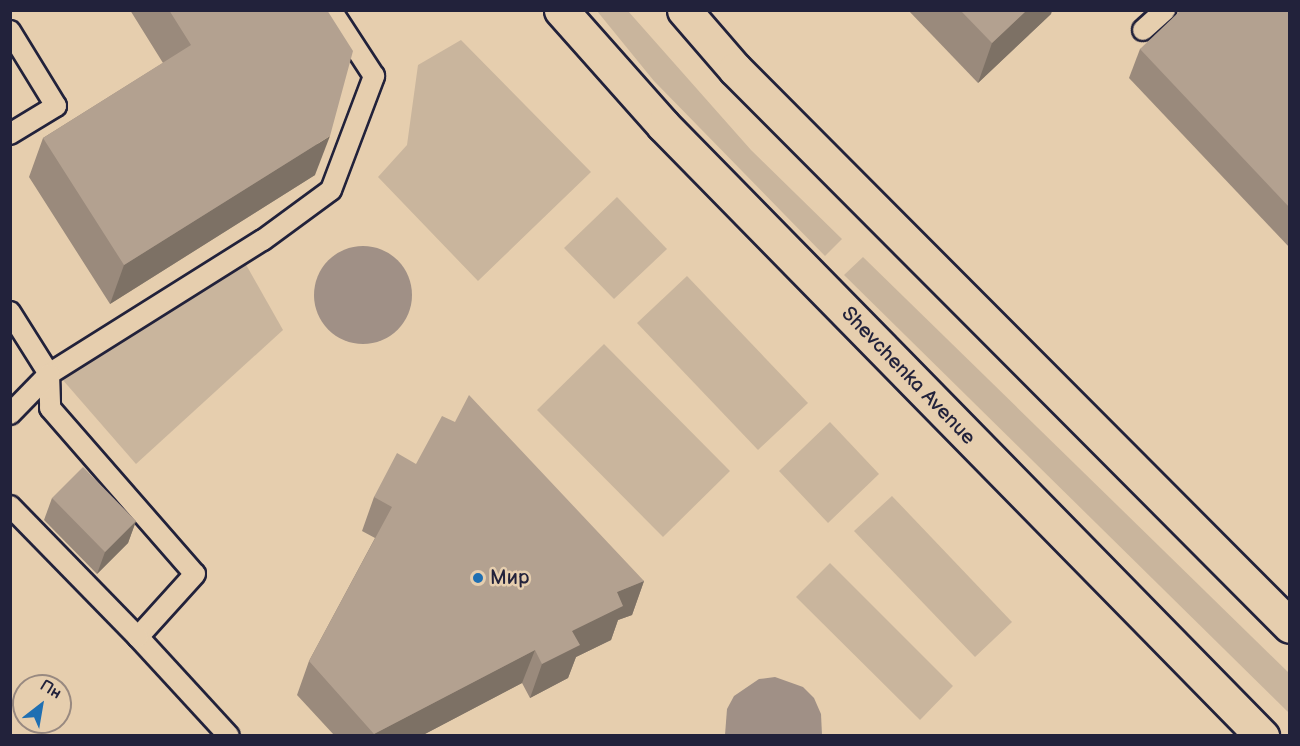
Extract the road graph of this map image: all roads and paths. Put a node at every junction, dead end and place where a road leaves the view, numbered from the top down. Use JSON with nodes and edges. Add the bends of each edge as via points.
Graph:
{"nodes":[{"id":1,"x":331,"y":10,"type":"edge"},
{"id":2,"x":561,"y":10,"type":"edge"},
{"id":3,"x":684,"y":10,"type":"edge"},
{"id":4,"x":1165,"y":10,"type":"edge"},
{"id":5,"x":1143,"y":30,"type":"dead end"},
{"id":6,"x":10,"y":31,"type":"edge"},
{"id":7,"x":10,"y":134,"type":"edge"},
{"id":8,"x":10,"y":312,"type":"edge"},
{"id":9,"x":50,"y":374,"type":"junction"},
{"id":10,"x":10,"y":414,"type":"edge"},
{"id":11,"x":10,"y":506,"type":"edge"},
{"id":12,"x":1290,"y":626,"type":"edge"},
{"id":13,"x":138,"y":637,"type":"junction"},
{"id":14,"x":229,"y":735,"type":"edge"},
{"id":15,"x":1262,"y":735,"type":"edge"}],
"edges":[{"from":1,"to":9,"type":"lane","via":[[374,76],[331,190],[263,240]]},
{"from":2,"to":15,"type":"street","name":"Shevchenka Avenue","via":[[663,125]]},
{"from":3,"to":12,"type":"street","via":[[735,69]]},
{"from":4,"to":5,"type":"lane"},
{"from":6,"to":7,"type":"lane","via":[[56,106]]},
{"from":8,"to":9,"type":"lane"},
{"from":9,"to":10,"type":"lane"},
{"from":9,"to":13,"type":"lane","via":[[50,408],[195,574]]},
{"from":11,"to":13,"type":"lane"},
{"from":13,"to":14,"type":"lane"}]}
